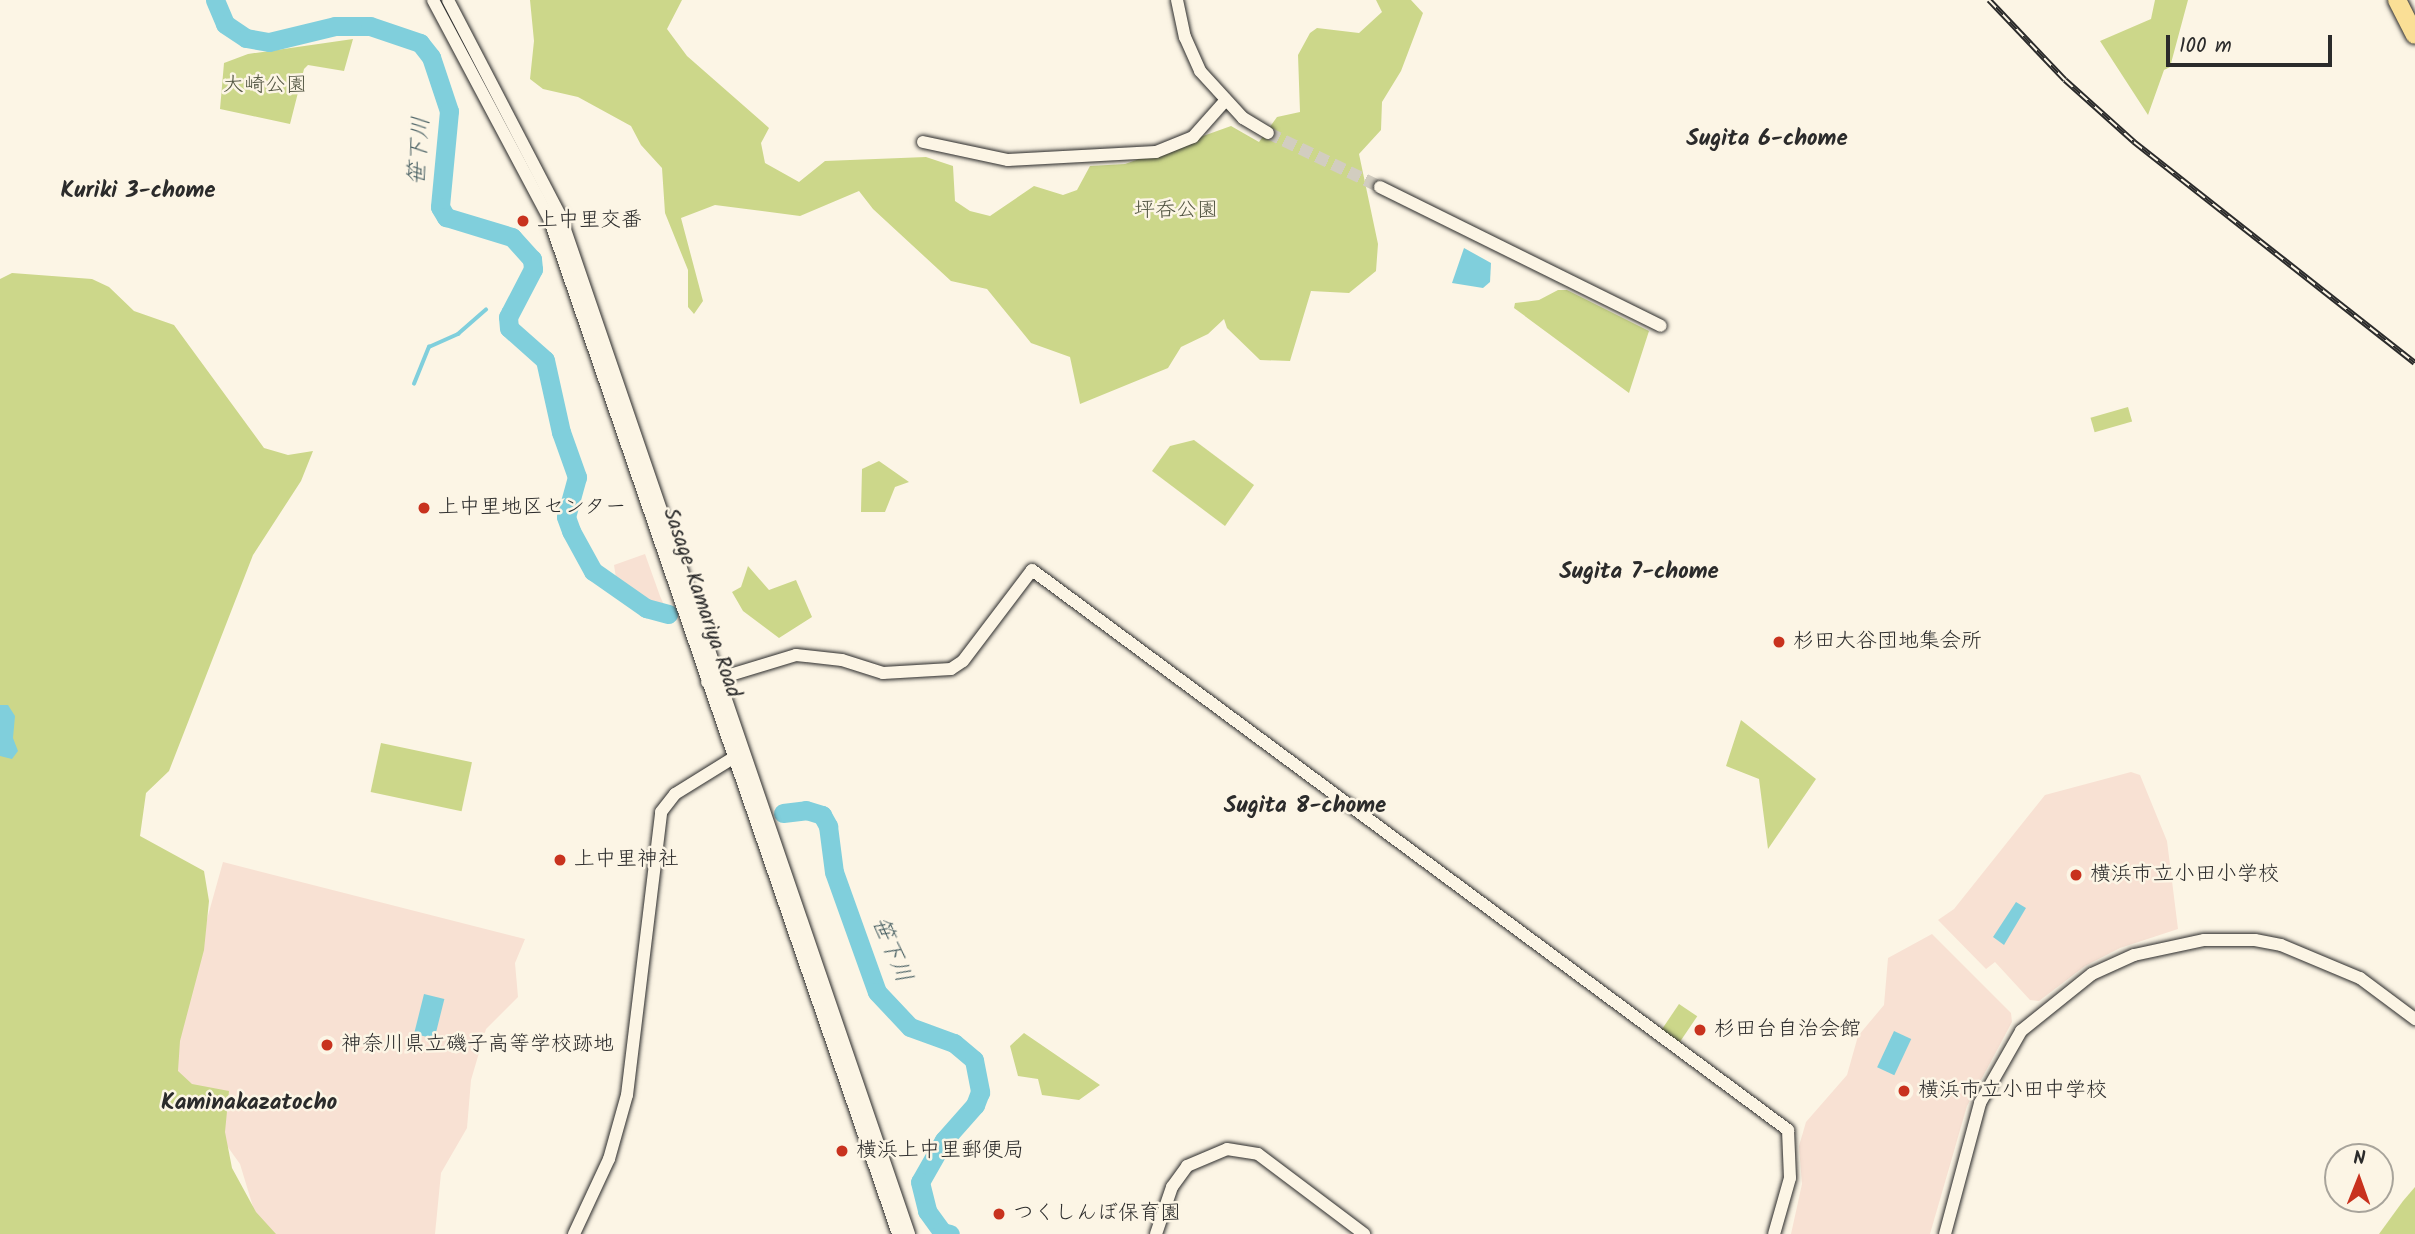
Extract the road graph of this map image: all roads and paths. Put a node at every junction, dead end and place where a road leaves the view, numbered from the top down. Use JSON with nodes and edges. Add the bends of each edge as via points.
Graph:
{"nodes":[{"id":1,"x":433,"y":0,"type":"edge"},
{"id":2,"x":448,"y":0,"type":"edge"},
{"id":3,"x":1177,"y":0,"type":"edge"},
{"id":4,"x":2397,"y":0,"type":"edge"},
{"id":5,"x":2415,"y":35,"type":"edge"},
{"id":6,"x":1225,"y":101,"type":"junction"},
{"id":7,"x":1268,"y":132,"type":"tunnel mouth"},
{"id":8,"x":923,"y":142,"type":"dead end"},
{"id":9,"x":1380,"y":187,"type":"tunnel mouth"},
{"id":10,"x":1661,"y":326,"type":"dead end"},
{"id":11,"x":713,"y":680,"type":"junction"},
{"id":12,"x":738,"y":753,"type":"junction"},
{"id":13,"x":2415,"y":1019,"type":"edge"},
{"id":14,"x":574,"y":1234,"type":"edge"},
{"id":15,"x":898,"y":1234,"type":"edge"},
{"id":16,"x":909,"y":1234,"type":"edge"},
{"id":17,"x":1156,"y":1234,"type":"edge"},
{"id":18,"x":1364,"y":1234,"type":"edge"},
{"id":19,"x":1774,"y":1234,"type":"edge"},
{"id":20,"x":1945,"y":1234,"type":"edge"}],
"edges":[{"from":1,"to":11,"type":"street","name":"Sasage Kamariya Road","via":[[549,218]]},
{"from":2,"to":11,"type":"street","name":"Sasage Kamariya Road","via":[[560,215]]},
{"from":3,"to":6,"type":"street","via":[[1185,37],[1200,71]]},
{"from":4,"to":5,"type":"highway"},
{"from":6,"to":7,"type":"street"},
{"from":6,"to":8,"type":"street","via":[[1193,137],[1156,152],[1008,160]]},
{"from":9,"to":10,"type":"street"},
{"from":11,"to":12,"type":"street","name":"Sasage Kamariya Road"},
{"from":11,"to":19,"type":"street","via":[[796,656],[842,660],[883,673],[951,669],[963,661],[1032,570],[1788,1130],[1790,1178]]},
{"from":12,"to":14,"type":"street","via":[[675,793],[662,812],[627,1095],[609,1159]]},
{"from":12,"to":15,"type":"street","name":"Sasage Kamariya Road"},
{"from":12,"to":16,"type":"street","name":"Sasage Kamariya Road"},
{"from":13,"to":20,"type":"street","via":[[2369,983],[2330,961],[2281,945],[2204,940],[2134,954],[2092,974],[2021,1031],[1980,1103]]},
{"from":17,"to":18,"type":"street","via":[[1179,1175],[1199,1157],[1227,1149],[1258,1154]]}]}
